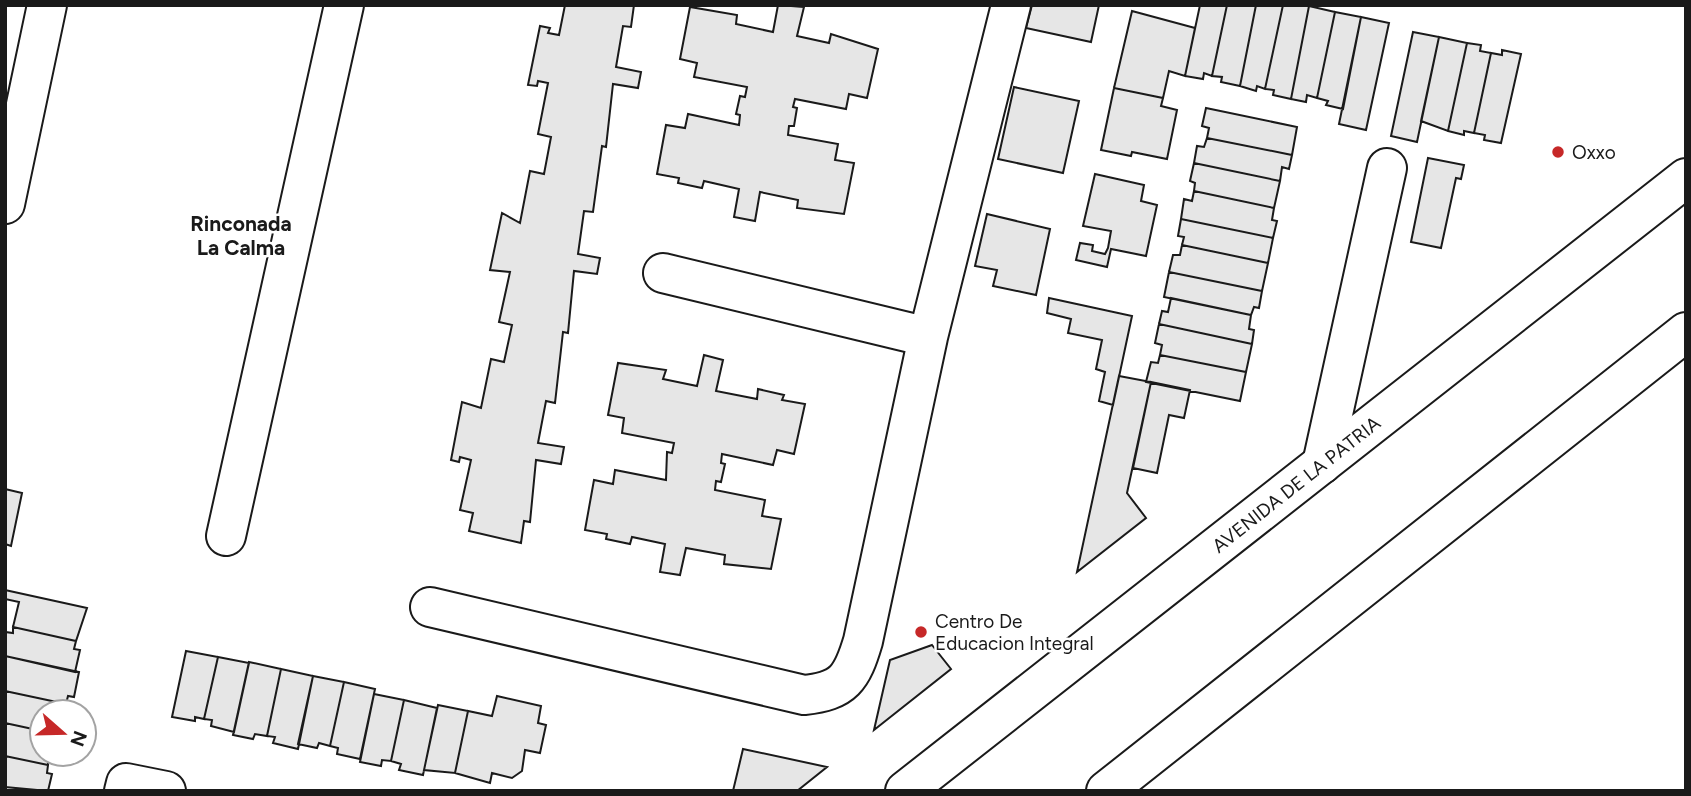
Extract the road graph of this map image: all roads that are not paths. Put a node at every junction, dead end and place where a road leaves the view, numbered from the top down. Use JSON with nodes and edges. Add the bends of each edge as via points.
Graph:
{"nodes":[{"id":1,"x":47,"y":5,"type":"edge"},
{"id":2,"x":344,"y":5,"type":"edge"},
{"id":3,"x":1011,"y":5,"type":"edge"},
{"id":4,"x":1387,"y":168,"type":"dead end"},
{"id":5,"x":1686,"y":178,"type":"edge"},
{"id":6,"x":5,"y":204,"type":"edge"},
{"id":7,"x":663,"y":273,"type":"dead end"},
{"id":8,"x":1686,"y":332,"type":"edge"},
{"id":9,"x":928,"y":337,"type":"junction"},
{"id":10,"x":1322,"y":464,"type":"junction"},
{"id":11,"x":226,"y":536,"type":"dead end"},
{"id":12,"x":430,"y":607,"type":"dead end"},
{"id":13,"x":124,"y":791,"type":"edge"},
{"id":14,"x":166,"y":791,"type":"edge"},
{"id":15,"x":905,"y":791,"type":"edge"},
{"id":16,"x":1106,"y":791,"type":"edge"}],
"edges":[{"from":1,"to":6,"type":"street"},
{"from":2,"to":11,"type":"street"},
{"from":3,"to":9,"type":"street"},
{"from":4,"to":10,"type":"street"},
{"from":5,"to":10,"type":"street","name":"AVENIDA DE LA PATRIA"},
{"from":7,"to":9,"type":"street"},
{"from":8,"to":16,"type":"street"},
{"from":9,"to":12,"type":"street","via":[[857,663],[846,682],[826,693],[804,695]]},
{"from":10,"to":15,"type":"street","name":"AVENIDA DE LA PATRIA"},
{"from":13,"to":14,"type":"street","via":[[126,783]]}]}
